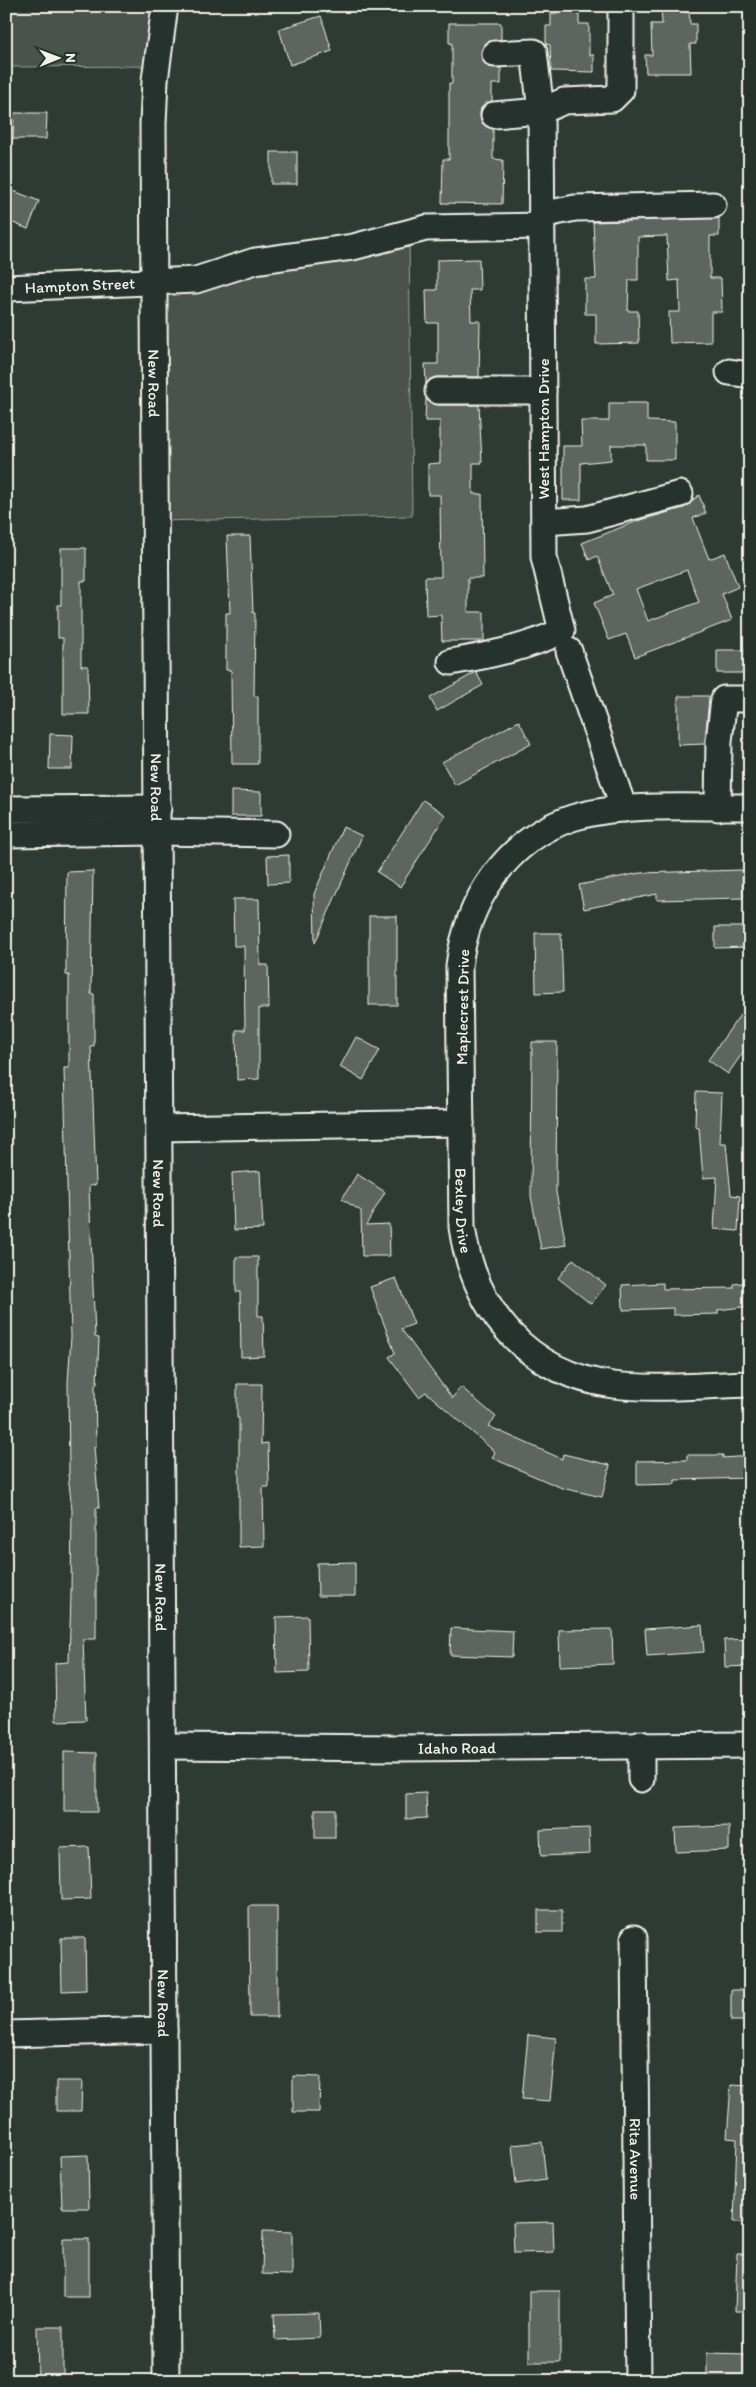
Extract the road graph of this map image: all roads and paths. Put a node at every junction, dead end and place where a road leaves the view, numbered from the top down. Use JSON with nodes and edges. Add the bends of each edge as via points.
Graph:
{"nodes":[{"id":1,"x":165,"y":6,"type":"edge"},
{"id":2,"x":621,"y":6,"type":"edge"},
{"id":3,"x":495,"y":54,"type":"dead end"},
{"id":4,"x":541,"y":111,"type":"junction"},
{"id":5,"x":494,"y":114,"type":"dead end"},
{"id":6,"x":713,"y":205,"type":"dead end"},
{"id":7,"x":541,"y":211,"type":"junction"},
{"id":8,"x":154,"y":282,"type":"junction"},
{"id":9,"x":6,"y":288,"type":"edge"},
{"id":10,"x":438,"y":391,"type":"dead end"},
{"id":11,"x":543,"y":391,"type":"junction"},
{"id":12,"x":680,"y":494,"type":"dead end"},
{"id":13,"x":544,"y":522,"type":"junction"},
{"id":14,"x":566,"y":641,"type":"junction"},
{"id":15,"x":451,"y":662,"type":"dead end"},
{"id":16,"x":750,"y":699,"type":"edge"},
{"id":17,"x":750,"y":807,"type":"edge"},
{"id":18,"x":718,"y":808,"type":"junction"},
{"id":19,"x":6,"y":809,"type":"edge"},
{"id":20,"x":624,"y":809,"type":"junction"},
{"id":21,"x":158,"y":820,"type":"junction"},
{"id":22,"x":6,"y":834,"type":"edge"},
{"id":23,"x":276,"y":834,"type":"dead end"},
{"id":24,"x":461,"y":1123,"type":"junction"},
{"id":25,"x":160,"y":1128,"type":"junction"},
{"id":26,"x":750,"y":1384,"type":"edge"},
{"id":27,"x":641,"y":1744,"type":"junction"},
{"id":28,"x":750,"y":1745,"type":"edge"},
{"id":29,"x":163,"y":1746,"type":"junction"},
{"id":30,"x":641,"y":1779,"type":"dead end"},
{"id":31,"x":634,"y":1938,"type":"dead end"},
{"id":32,"x":164,"y":2030,"type":"junction"},
{"id":33,"x":6,"y":2034,"type":"edge"},
{"id":34,"x":166,"y":2381,"type":"edge"},
{"id":35,"x":638,"y":2381,"type":"edge"}],
"edges":[{"from":1,"to":8,"type":"street","name":"New Road","via":[[153,124]]},
{"from":2,"to":4,"type":"street","via":[[621,90],[612,99],[564,101]]},
{"from":3,"to":4,"type":"street","name":"West Hampton Drive","via":[[534,52]]},
{"from":4,"to":5,"type":"street"},
{"from":4,"to":7,"type":"street","name":"West Hampton Drive"},
{"from":6,"to":7,"type":"street"},
{"from":7,"to":8,"type":"street","via":[[426,228],[352,247],[255,261],[196,280]]},
{"from":7,"to":11,"type":"street","name":"West Hampton Drive"},
{"from":8,"to":9,"type":"street","name":"Hampton Street"},
{"from":8,"to":21,"type":"street","name":"New Road"},
{"from":10,"to":11,"type":"street"},
{"from":11,"to":13,"type":"street","name":"West Hampton Drive"},
{"from":12,"to":13,"type":"street","via":[[587,519]]},
{"from":13,"to":14,"type":"street","name":"West Hampton Drive","via":[[544,557]]},
{"from":14,"to":15,"type":"street","via":[[543,640],[515,650]]},
{"from":14,"to":20,"type":"street","name":"West Hampton Drive"},
{"from":16,"to":18,"type":"street","via":[[724,699],[719,741]]},
{"from":17,"to":18,"type":"street","name":"Maplecrest Drive"},
{"from":18,"to":20,"type":"street","name":"Maplecrest Drive"},
{"from":19,"to":21,"type":"street"},
{"from":20,"to":24,"type":"street","name":"Maplecrest Drive","via":[[574,818],[541,833],[505,862],[478,900],[464,934],[459,966]]},
{"from":21,"to":22,"type":"street"},
{"from":21,"to":23,"type":"street"},
{"from":21,"to":25,"type":"street","name":"New Road"},
{"from":24,"to":25,"type":"street"},
{"from":24,"to":26,"type":"street","name":"Bexley Drive","via":[[462,1227],[466,1250],[482,1295],[516,1340],[551,1365],[591,1381],[638,1386]]},
{"from":25,"to":29,"type":"street","name":"New Road"},
{"from":27,"to":28,"type":"street","name":"Idaho Road"},
{"from":27,"to":29,"type":"street","name":"Idaho Road","via":[[398,1748]]},
{"from":27,"to":30,"type":"street"},
{"from":29,"to":32,"type":"street","name":"New Road"},
{"from":31,"to":35,"type":"street","name":"Rita Avenue"},
{"from":32,"to":33,"type":"street"},
{"from":32,"to":34,"type":"street","name":"New Road"}]}
